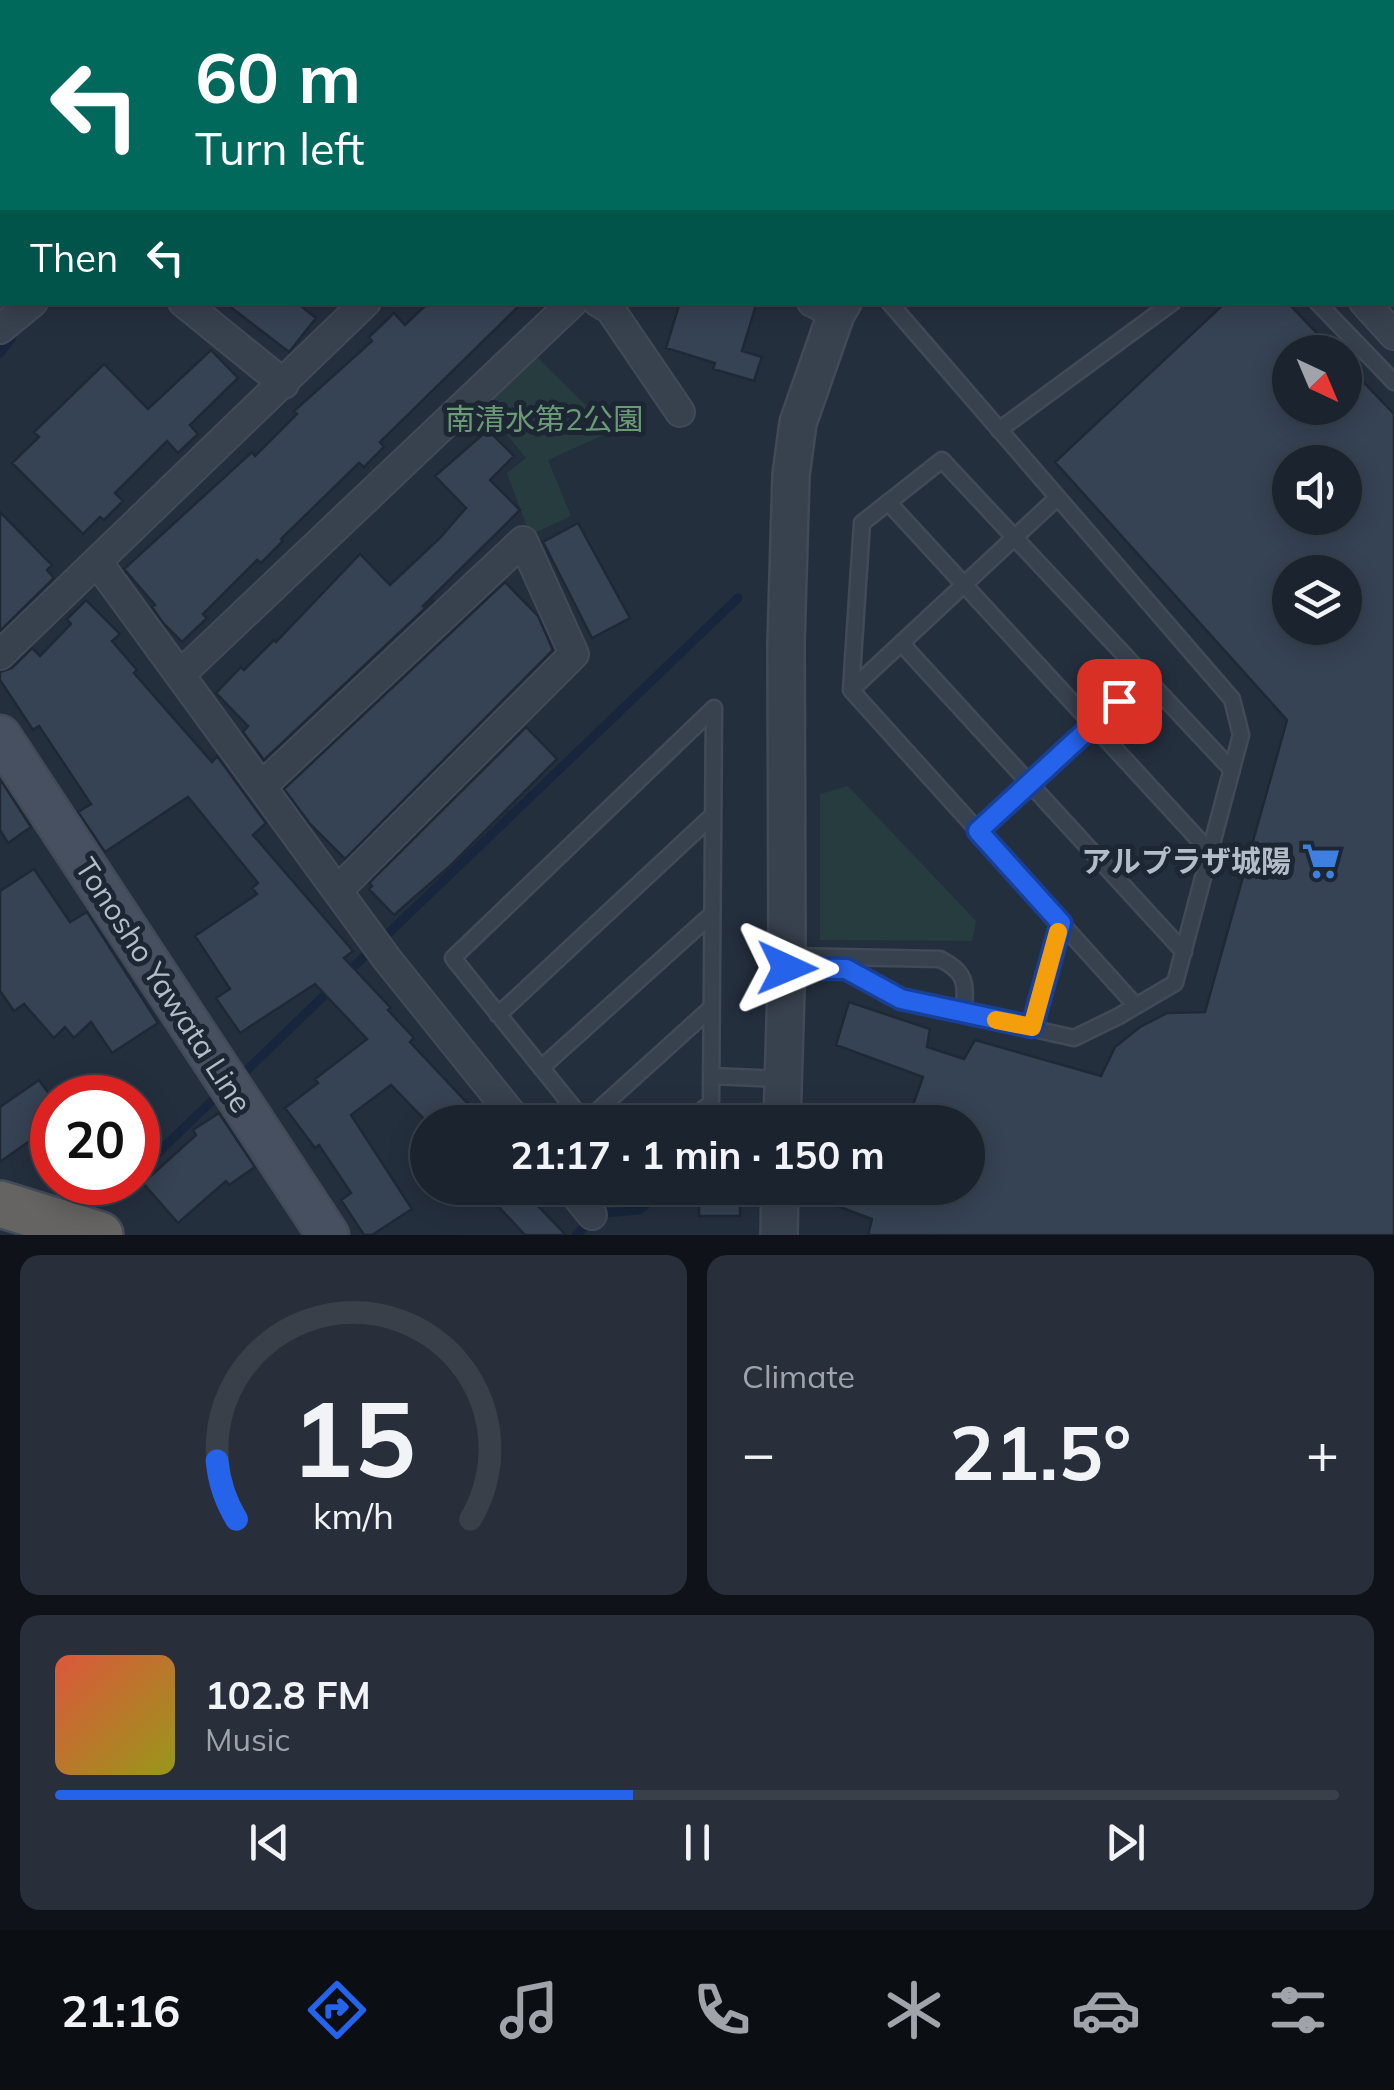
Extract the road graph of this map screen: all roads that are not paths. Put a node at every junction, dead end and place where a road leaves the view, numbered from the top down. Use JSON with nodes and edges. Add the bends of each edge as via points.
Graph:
{"nodes":[{"id":1,"x":28,"y":305,"type":"edge"},
{"id":2,"x":187,"y":305,"type":"edge"},
{"id":3,"x":363,"y":305,"type":"edge"},
{"id":4,"x":570,"y":305,"type":"edge"},
{"id":5,"x":603,"y":305,"type":"edge"},
{"id":6,"x":891,"y":305,"type":"edge"},
{"id":7,"x":1170,"y":305,"type":"edge"},
{"id":8,"x":1320,"y":305,"type":"edge"},
{"id":9,"x":1367,"y":305,"type":"edge"},
{"id":10,"x":830,"y":306,"type":"edge"},
{"id":11,"x":0,"y":328,"type":"edge"},
{"id":12,"x":1394,"y":335,"type":"edge"},
{"id":13,"x":1394,"y":382,"type":"edge"},
{"id":14,"x":284,"y":384,"type":"junction"},
{"id":15,"x":680,"y":412,"type":"dead end"},
{"id":16,"x":999,"y":430,"type":"junction"},
{"id":17,"x":1058,"y":498,"type":"junction"},
{"id":18,"x":888,"y":502,"type":"junction"},
{"id":19,"x":1015,"y":537,"type":"junction"},
{"id":20,"x":98,"y":563,"type":"junction"},
{"id":21,"x":964,"y":585,"type":"junction"},
{"id":22,"x":901,"y":643,"type":"junction"},
{"id":23,"x":0,"y":654,"type":"edge"},
{"id":24,"x":182,"y":673,"type":"junction"},
{"id":25,"x":1145,"y":677,"type":"junction"},
{"id":26,"x":851,"y":690,"type":"junction"},
{"id":27,"x":1093,"y":725,"type":"junction"},
{"id":28,"x":0,"y":736,"type":"edge"},
{"id":29,"x":1232,"y":770,"type":"junction"},
{"id":30,"x":1030,"y":783,"type":"junction"},
{"id":31,"x":263,"y":785,"type":"junction"},
{"id":32,"x":713,"y":815,"type":"junction"},
{"id":33,"x":978,"y":831,"type":"junction"},
{"id":34,"x":1210,"y":852,"type":"junction"},
{"id":35,"x":339,"y":889,"type":"junction"},
{"id":36,"x":712,"y":914,"type":"junction"},
{"id":37,"x":1061,"y":923,"type":"junction"},
{"id":38,"x":1184,"y":952,"type":"junction"},
{"id":39,"x":787,"y":962,"type":"junction"},
{"id":40,"x":964,"y":1004,"type":"dead end"},
{"id":41,"x":1136,"y":1006,"type":"junction"},
{"id":42,"x":711,"y":1008,"type":"junction"},
{"id":43,"x":498,"y":1015,"type":"junction"},
{"id":44,"x":1032,"y":1027,"type":"junction"},
{"id":45,"x":541,"y":1068,"type":"junction"},
{"id":46,"x":711,"y":1076,"type":"junction"},
{"id":47,"x":783,"y":1079,"type":"junction"},
{"id":48,"x":504,"y":1105,"type":"edge"},
{"id":49,"x":571,"y":1105,"type":"edge"},
{"id":50,"x":604,"y":1105,"type":"edge"},
{"id":51,"x":708,"y":1105,"type":"edge"},
{"id":52,"x":782,"y":1105,"type":"edge"},
{"id":53,"x":0,"y":1204,"type":"edge"},
{"id":54,"x":584,"y":1205,"type":"edge"},
{"id":55,"x":780,"y":1205,"type":"edge"},
{"id":56,"x":592,"y":1215,"type":"dead end"},
{"id":57,"x":100,"y":1235,"type":"edge"},
{"id":58,"x":328,"y":1235,"type":"edge"},
{"id":59,"x":779,"y":1235,"type":"edge"}],
"edges":[{"from":1,"to":11,"type":"street"},
{"from":2,"to":14,"type":"street"},
{"from":3,"to":14,"type":"street"},
{"from":4,"to":24,"type":"street"},
{"from":5,"to":15,"type":"street"},
{"from":6,"to":16,"type":"lane"},
{"from":7,"to":16,"type":"lane"},
{"from":8,"to":13,"type":"lane"},
{"from":9,"to":12,"type":"street"},
{"from":10,"to":39,"type":"street","via":[[798,423],[791,476]]},
{"from":14,"to":20,"type":"street"},
{"from":16,"to":17,"type":"lane"},
{"from":17,"to":19,"type":"lane"},
{"from":17,"to":29,"type":"lane","via":[[1232,699],[1241,735]]},
{"from":18,"to":19,"type":"lane","via":[[942,460]]},
{"from":18,"to":21,"type":"lane"},
{"from":18,"to":26,"type":"lane","via":[[862,523]]},
{"from":19,"to":21,"type":"lane"},
{"from":19,"to":25,"type":"lane"},
{"from":20,"to":23,"type":"street"},
{"from":20,"to":24,"type":"street"},
{"from":21,"to":22,"type":"lane"},
{"from":21,"to":27,"type":"lane"},
{"from":22,"to":26,"type":"lane"},
{"from":22,"to":30,"type":"lane"},
{"from":24,"to":31,"type":"street"},
{"from":25,"to":27,"type":"lane"},
{"from":25,"to":29,"type":"lane"},
{"from":26,"to":33,"type":"lane"},
{"from":27,"to":30,"type":"lane"},
{"from":27,"to":34,"type":"lane"},
{"from":28,"to":58,"type":"main road","name":"Tonosho Yawata Line"},
{"from":29,"to":34,"type":"lane"},
{"from":30,"to":33,"type":"lane"},
{"from":30,"to":38,"type":"lane"},
{"from":31,"to":35,"type":"street"},
{"from":31,"to":35,"type":"street","via":[[523,540],[574,654]]},
{"from":32,"to":36,"type":"lane"},
{"from":32,"to":43,"type":"lane"},
{"from":32,"to":43,"type":"lane","via":[[714,708],[452,958]]},
{"from":33,"to":37,"type":"lane"},
{"from":34,"to":38,"type":"lane"},
{"from":35,"to":48,"type":"street"},
{"from":36,"to":42,"type":"lane"},
{"from":36,"to":45,"type":"lane"},
{"from":37,"to":41,"type":"lane"},
{"from":37,"to":44,"type":"lane"},
{"from":38,"to":41,"type":"lane","via":[[1176,983]]},
{"from":39,"to":40,"type":"lane","via":[[940,959],[957,968],[966,984]]},
{"from":39,"to":44,"type":"lane","via":[[846,969],[901,999]]},
{"from":39,"to":47,"type":"street"},
{"from":41,"to":44,"type":"lane","via":[[1074,1038]]},
{"from":42,"to":46,"type":"lane"},
{"from":42,"to":50,"type":"lane"},
{"from":43,"to":45,"type":"lane"},
{"from":45,"to":49,"type":"lane"},
{"from":46,"to":47,"type":"lane"},
{"from":46,"to":51,"type":"lane"},
{"from":47,"to":52,"type":"street"},
{"from":53,"to":57,"type":"highway"},
{"from":54,"to":56,"type":"street"},
{"from":55,"to":59,"type":"street"}]}
